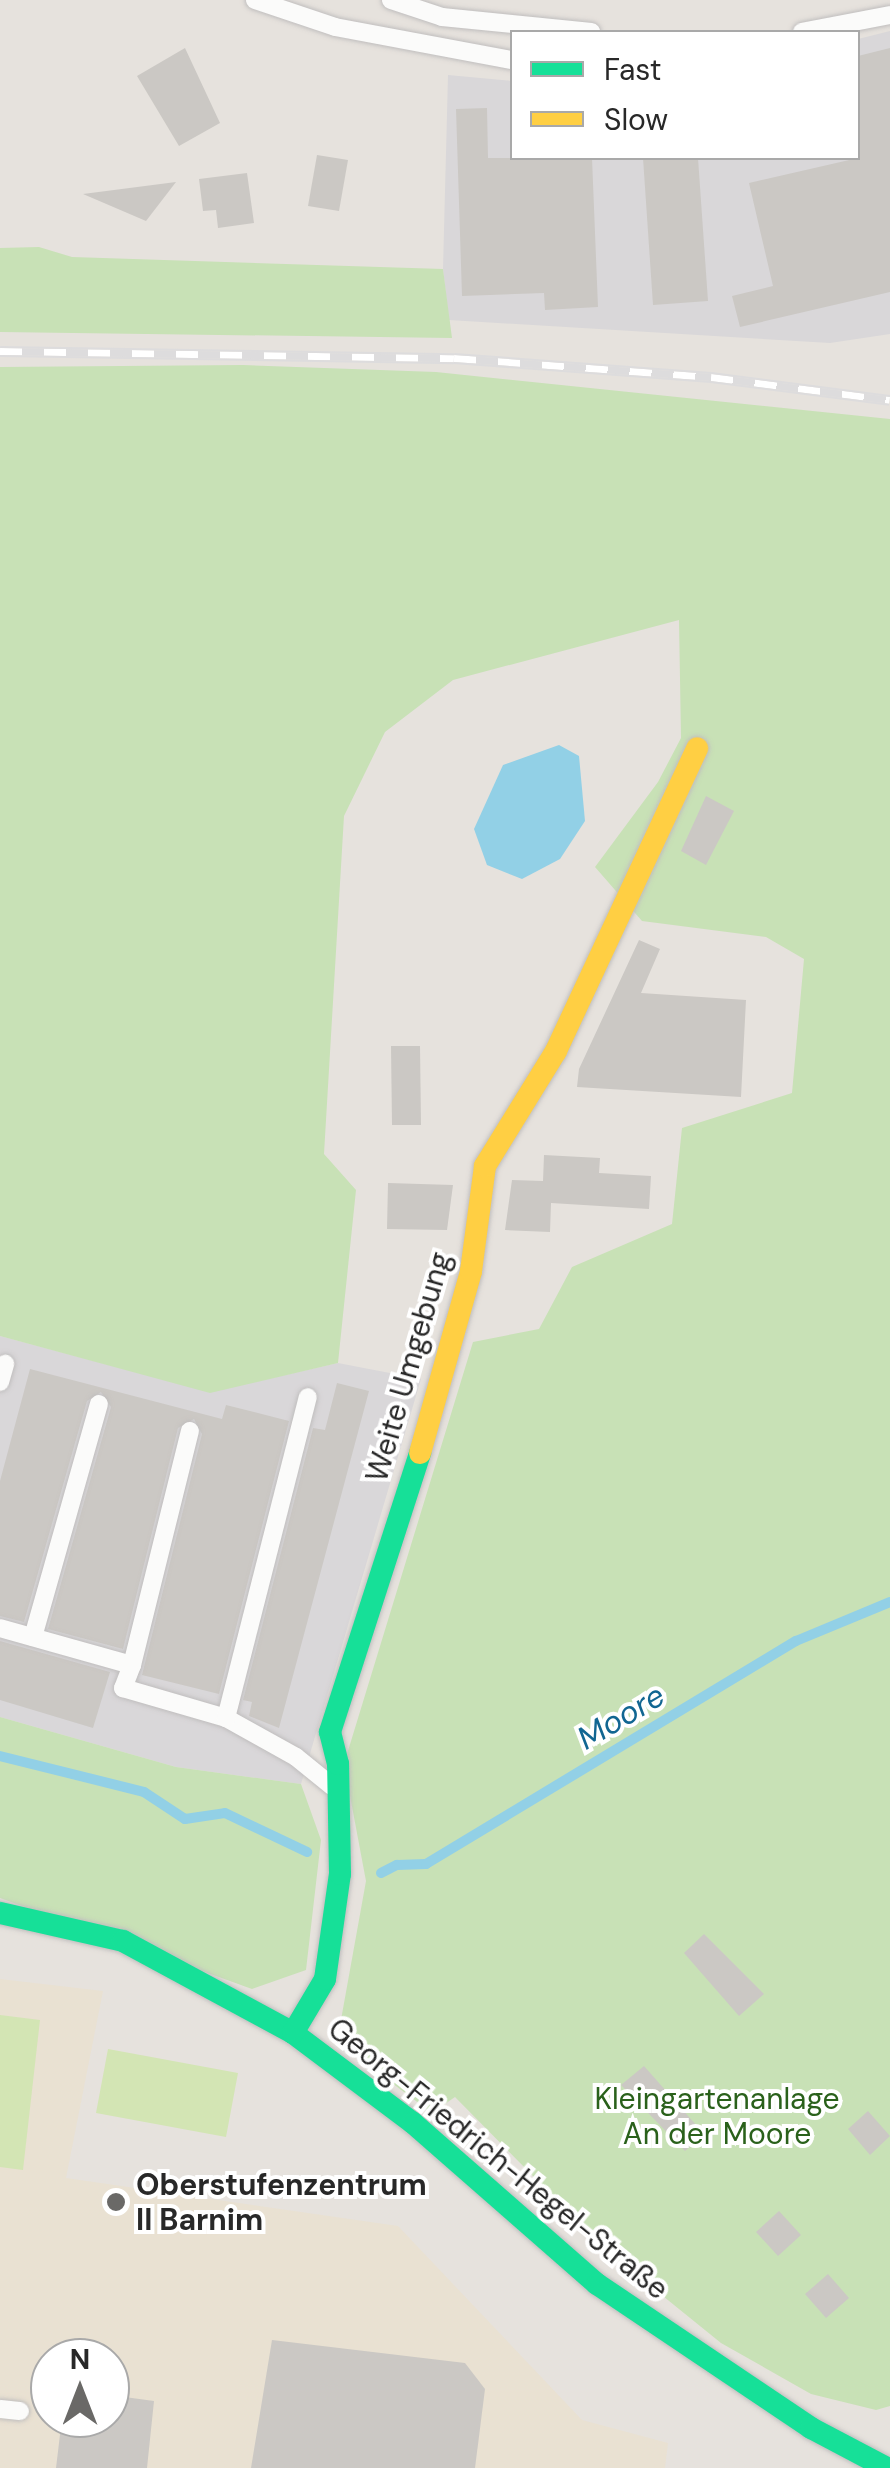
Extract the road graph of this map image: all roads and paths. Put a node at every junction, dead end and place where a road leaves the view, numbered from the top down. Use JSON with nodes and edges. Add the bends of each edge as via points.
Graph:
{"nodes":[{"id":1,"x":255,"y":0,"type":"edge"},
{"id":2,"x":391,"y":0,"type":"edge"},
{"id":3,"x":890,"y":15,"type":"edge"},
{"id":4,"x":571,"y":30,"type":"edge"},
{"id":5,"x":812,"y":30,"type":"edge"},
{"id":6,"x":510,"y":60,"type":"edge"},
{"id":7,"x":697,"y":748,"type":"dead end"},
{"id":8,"x":308,"y":1397,"type":"dead end"},
{"id":9,"x":99,"y":1404,"type":"dead end"},
{"id":10,"x":190,"y":1431,"type":"dead end"},
{"id":11,"x":0,"y":1628,"type":"edge"},
{"id":12,"x":33,"y":1637,"type":"junction"},
{"id":13,"x":132,"y":1665,"type":"junction"},
{"id":14,"x":226,"y":1718,"type":"junction"},
{"id":15,"x":340,"y":1792,"type":"junction"},
{"id":16,"x":0,"y":1913,"type":"edge"},
{"id":17,"x":293,"y":2033,"type":"junction"},
{"id":18,"x":0,"y":2408,"type":"edge"},
{"id":19,"x":20,"y":2411,"type":"dead end"},
{"id":20,"x":887,"y":2468,"type":"edge"}],
"edges":[{"from":1,"to":6,"type":"lane","via":[[335,27]]},
{"from":2,"to":4,"type":"lane","via":[[442,17]]},
{"from":3,"to":5,"type":"lane"},
{"from":7,"to":15,"type":"street","name":"Weite Umgebung","via":[[556,1051],[485,1166],[471,1271],[442,1383],[330,1732]]},
{"from":8,"to":14,"type":"lane"},
{"from":9,"to":12,"type":"lane"},
{"from":10,"to":13,"type":"lane"},
{"from":11,"to":12,"type":"lane"},
{"from":12,"to":13,"type":"lane"},
{"from":13,"to":14,"type":"lane","via":[[123,1688]]},
{"from":14,"to":15,"type":"lane","via":[[296,1757]]},
{"from":15,"to":17,"type":"street","name":"Weite Umgebung","via":[[340,1874],[325,1979]]},
{"from":16,"to":17,"type":"street","name":"Georg-Friedrich-Hegel-Straße","via":[[123,1941]]},
{"from":17,"to":20,"type":"street","name":"Georg-Friedrich-Hegel-Straße","via":[[413,2124],[598,2284],[811,2428]]},
{"from":18,"to":19,"type":"lane"}]}
